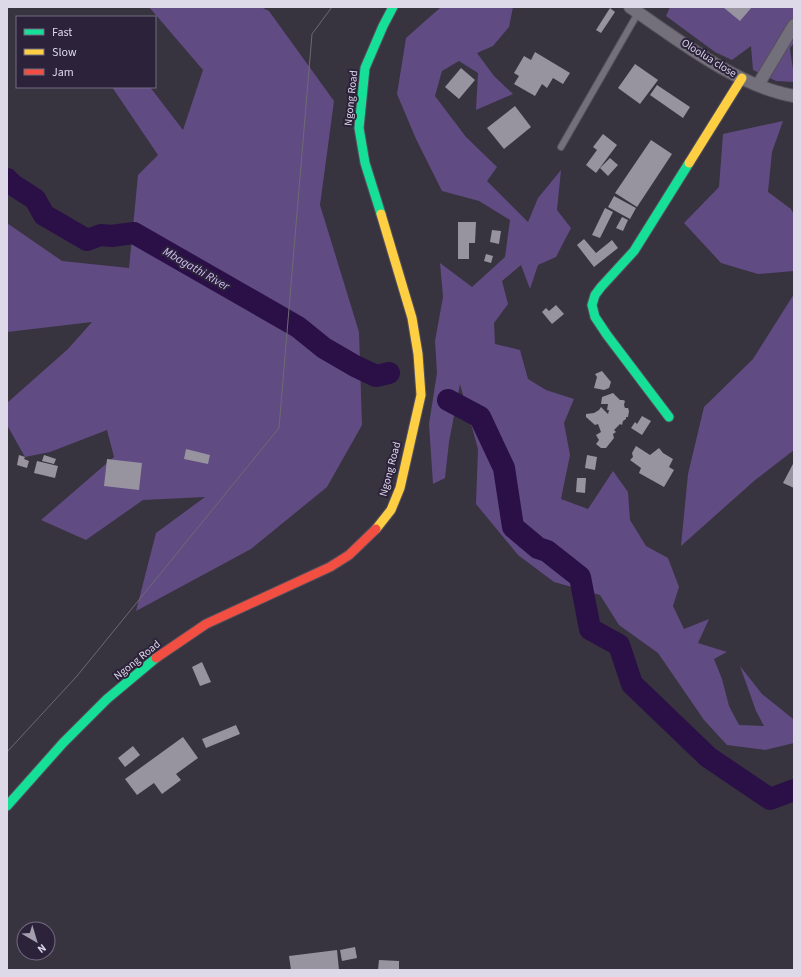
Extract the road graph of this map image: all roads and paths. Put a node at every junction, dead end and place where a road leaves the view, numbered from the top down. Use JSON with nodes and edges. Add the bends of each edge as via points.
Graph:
{"nodes":[{"id":1,"x":393,"y":7,"type":"edge"},
{"id":2,"x":634,"y":10,"type":"edge"},
{"id":3,"x":794,"y":25,"type":"edge"},
{"id":4,"x":742,"y":78,"type":"junction"},
{"id":5,"x":758,"y":85,"type":"junction"},
{"id":6,"x":794,"y":96,"type":"edge"},
{"id":7,"x":561,"y":147,"type":"dead end"},
{"id":8,"x":669,"y":417,"type":"dead end"},
{"id":9,"x":7,"y":806,"type":"edge"}],
"edges":[{"from":1,"to":9,"type":"main road","name":"Ngong Road","via":[[366,68],[358,128],[365,163],[412,318],[418,354],[421,395],[400,488],[391,510],[379,527],[349,555],[330,567],[233,610],[206,624],[160,655],[80,726]]},
{"from":2,"to":4,"type":"street","name":"Oloolua close","via":[[698,53]]},
{"from":2,"to":7,"type":"lane"},
{"from":3,"to":5,"type":"street"},
{"from":4,"to":5,"type":"street","name":"Oloolua close"},
{"from":4,"to":8,"type":"main road","via":[[634,251],[601,287],[592,305],[595,317],[607,335]]},
{"from":5,"to":6,"type":"street","name":"Oloolua close"}]}
